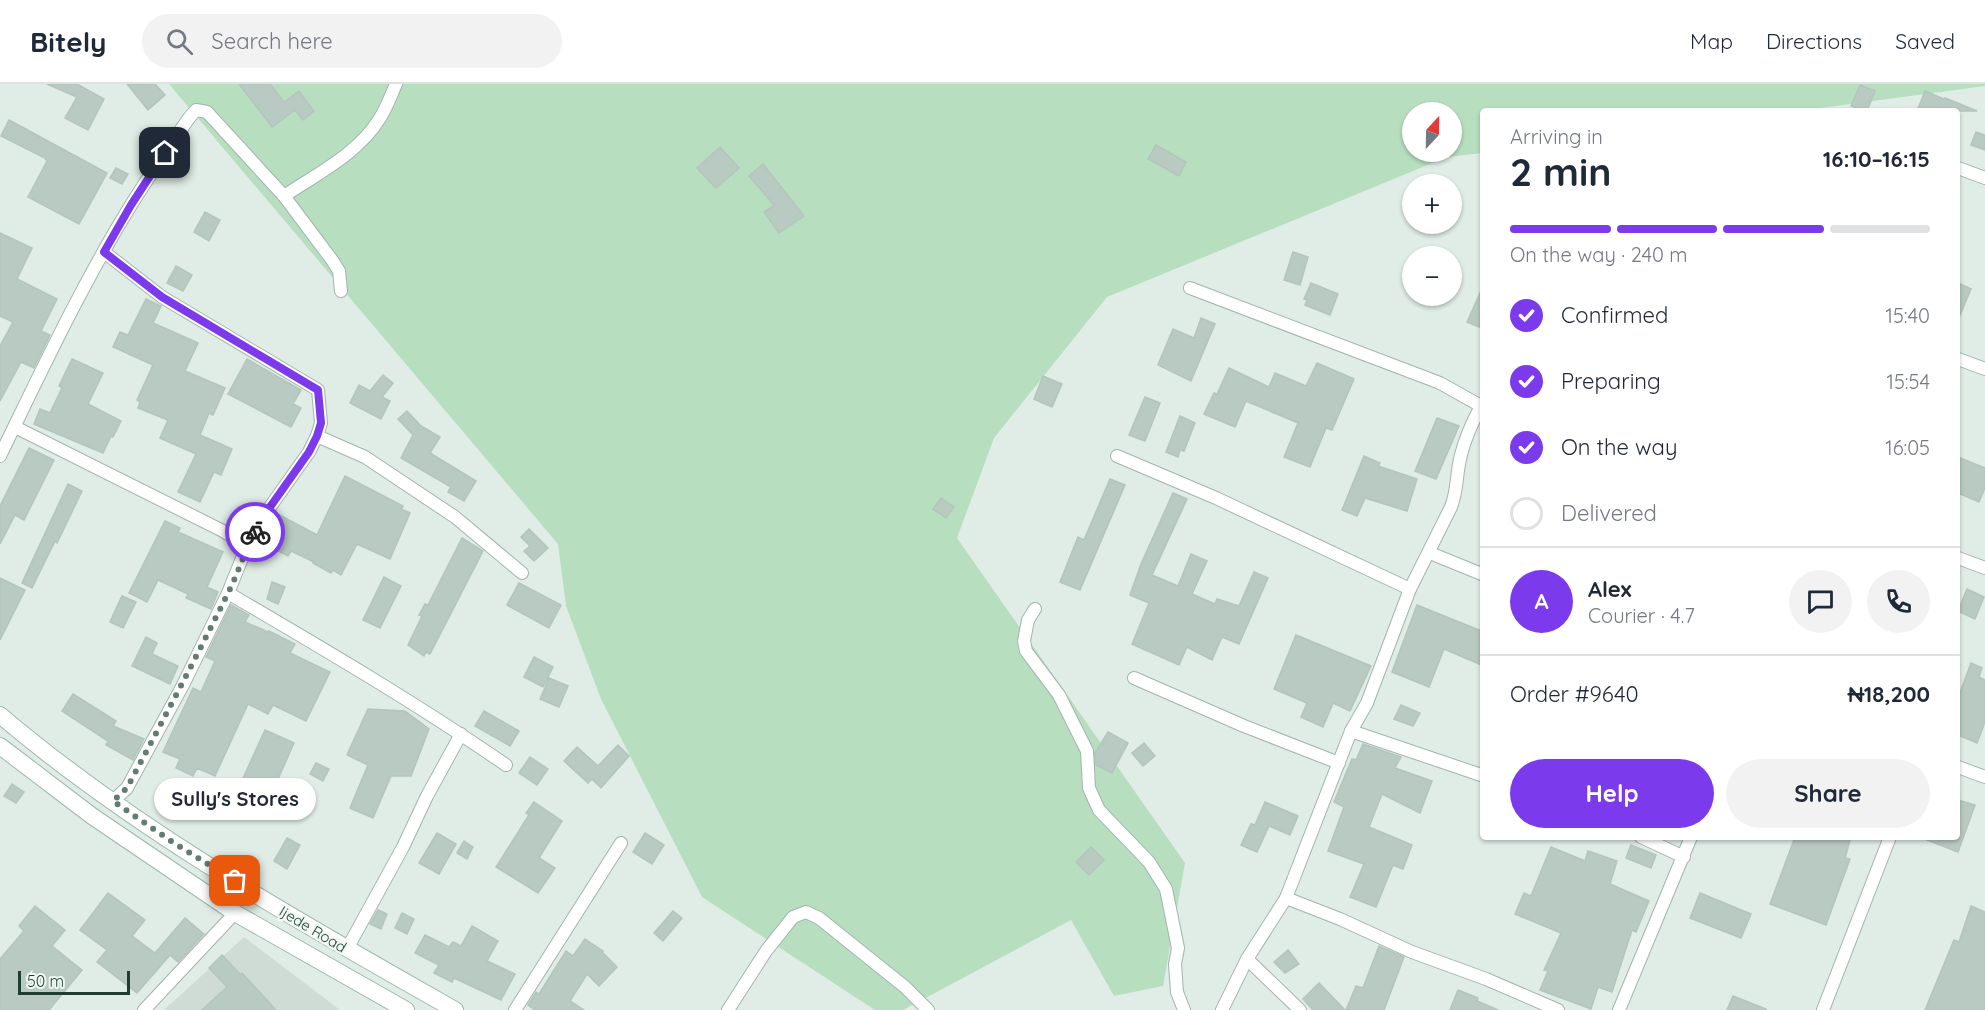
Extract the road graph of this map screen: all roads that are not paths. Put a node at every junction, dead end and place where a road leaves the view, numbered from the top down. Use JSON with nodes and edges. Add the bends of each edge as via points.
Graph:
{"nodes":[{"id":1,"x":396,"y":84,"type":"edge"},
{"id":2,"x":1960,"y":169,"type":"edge"},
{"id":3,"x":1985,"y":178,"type":"edge"},
{"id":4,"x":284,"y":196,"type":"junction"},
{"id":5,"x":104,"y":252,"type":"junction"},
{"id":6,"x":1190,"y":288,"type":"dead end"},
{"id":7,"x":341,"y":291,"type":"dead end"},
{"id":8,"x":1960,"y":360,"type":"edge"},
{"id":9,"x":1985,"y":369,"type":"edge"},
{"id":10,"x":1480,"y":402,"type":"edge"},
{"id":11,"x":1480,"y":408,"type":"edge"},
{"id":12,"x":15,"y":427,"type":"junction"},
{"id":13,"x":4,"y":436,"type":"edge"},
{"id":14,"x":317,"y":436,"type":"junction"},
{"id":15,"x":0,"y":456,"type":"edge"},
{"id":16,"x":1117,"y":456,"type":"dead end"},
{"id":17,"x":247,"y":546,"type":"junction"},
{"id":18,"x":1430,"y":553,"type":"junction"},
{"id":19,"x":1960,"y":559,"type":"edge"},
{"id":20,"x":1985,"y":568,"type":"edge"},
{"id":21,"x":522,"y":573,"type":"dead end"},
{"id":22,"x":1480,"y":573,"type":"edge"},
{"id":23,"x":1410,"y":589,"type":"junction"},
{"id":24,"x":228,"y":593,"type":"junction"},
{"id":25,"x":1035,"y":609,"type":"dead end"},
{"id":26,"x":1134,"y":678,"type":"dead end"},
{"id":27,"x":0,"y":715,"type":"edge"},
{"id":28,"x":1351,"y":730,"type":"junction"},
{"id":29,"x":461,"y":734,"type":"junction"},
{"id":30,"x":0,"y":746,"type":"edge"},
{"id":31,"x":1340,"y":763,"type":"junction"},
{"id":32,"x":506,"y":765,"type":"dead end"},
{"id":33,"x":1960,"y":768,"type":"edge"},
{"id":34,"x":1480,"y":775,"type":"edge"},
{"id":35,"x":1985,"y":777,"type":"edge"},
{"id":36,"x":113,"y":801,"type":"junction"},
{"id":37,"x":1647,"y":840,"type":"edge"},
{"id":38,"x":1690,"y":840,"type":"edge"},
{"id":39,"x":1889,"y":840,"type":"edge"},
{"id":40,"x":621,"y":843,"type":"dead end"},
{"id":41,"x":1684,"y":857,"type":"junction"},
{"id":42,"x":1286,"y":898,"type":"junction"},
{"id":43,"x":235,"y":913,"type":"junction"},
{"id":44,"x":346,"y":949,"type":"junction"},
{"id":45,"x":1247,"y":959,"type":"junction"},
{"id":46,"x":144,"y":1010,"type":"edge"},
{"id":47,"x":406,"y":1010,"type":"edge"},
{"id":48,"x":455,"y":1010,"type":"edge"},
{"id":49,"x":515,"y":1010,"type":"edge"},
{"id":50,"x":728,"y":1010,"type":"edge"},
{"id":51,"x":928,"y":1010,"type":"edge"},
{"id":52,"x":1184,"y":1010,"type":"edge"},
{"id":53,"x":1222,"y":1010,"type":"edge"},
{"id":54,"x":1300,"y":1010,"type":"edge"},
{"id":55,"x":1558,"y":1010,"type":"edge"},
{"id":56,"x":1619,"y":1010,"type":"edge"},
{"id":57,"x":1823,"y":1010,"type":"edge"}],
"edges":[{"from":1,"to":4,"type":"street","via":[[369,133],[342,157]]},
{"from":2,"to":3,"type":"street"},
{"from":4,"to":5,"type":"street","via":[[207,112],[196,110]]},
{"from":4,"to":7,"type":"street","via":[[339,271]]},
{"from":5,"to":12,"type":"street"},
{"from":5,"to":14,"type":"street","via":[[162,297],[318,390],[321,423]]},
{"from":6,"to":10,"type":"street","via":[[1440,383]]},
{"from":8,"to":9,"type":"street"},
{"from":11,"to":18,"type":"street","via":[[1461,455],[1455,496]]},
{"from":12,"to":13,"type":"street"},
{"from":12,"to":17,"type":"street"},
{"from":13,"to":15,"type":"street"},
{"from":14,"to":17,"type":"street"},
{"from":14,"to":21,"type":"street","via":[[365,457],[455,517]]},
{"from":16,"to":23,"type":"street"},
{"from":17,"to":24,"type":"street"},
{"from":18,"to":22,"type":"street"},
{"from":18,"to":23,"type":"street"},
{"from":19,"to":20,"type":"street"},
{"from":23,"to":28,"type":"street","via":[[1367,703]]},
{"from":24,"to":29,"type":"street"},
{"from":24,"to":36,"type":"street","via":[[127,788]]},
{"from":25,"to":52,"type":"street","via":[[1028,620],[1026,651],[1059,695],[1087,751],[1089,788],[1099,810],[1149,862],[1166,889],[1178,948],[1177,992]]},
{"from":26,"to":31,"type":"street"},
{"from":27,"to":36,"type":"main road","name":"Ijede Road"},
{"from":28,"to":31,"type":"street"},
{"from":28,"to":34,"type":"street"},
{"from":29,"to":32,"type":"street"},
{"from":29,"to":44,"type":"street","via":[[404,847]]},
{"from":30,"to":43,"type":"main road","name":"Ijede Road","via":[[92,816]]},
{"from":31,"to":42,"type":"street"},
{"from":33,"to":35,"type":"street"},
{"from":36,"to":44,"type":"main road","name":"Ijede Road"},
{"from":37,"to":41,"type":"street"},
{"from":38,"to":41,"type":"street"},
{"from":39,"to":57,"type":"street"},
{"from":40,"to":49,"type":"street"},
{"from":41,"to":56,"type":"street"},
{"from":42,"to":45,"type":"street"},
{"from":42,"to":55,"type":"street"},
{"from":43,"to":46,"type":"street"},
{"from":43,"to":47,"type":"main road","name":"Ijede Road"},
{"from":44,"to":48,"type":"main road","name":"Ijede Road"},
{"from":45,"to":53,"type":"street"},
{"from":45,"to":54,"type":"street"},
{"from":50,"to":51,"type":"street","via":[[793,917],[806,912],[819,918],[905,987]]}]}
